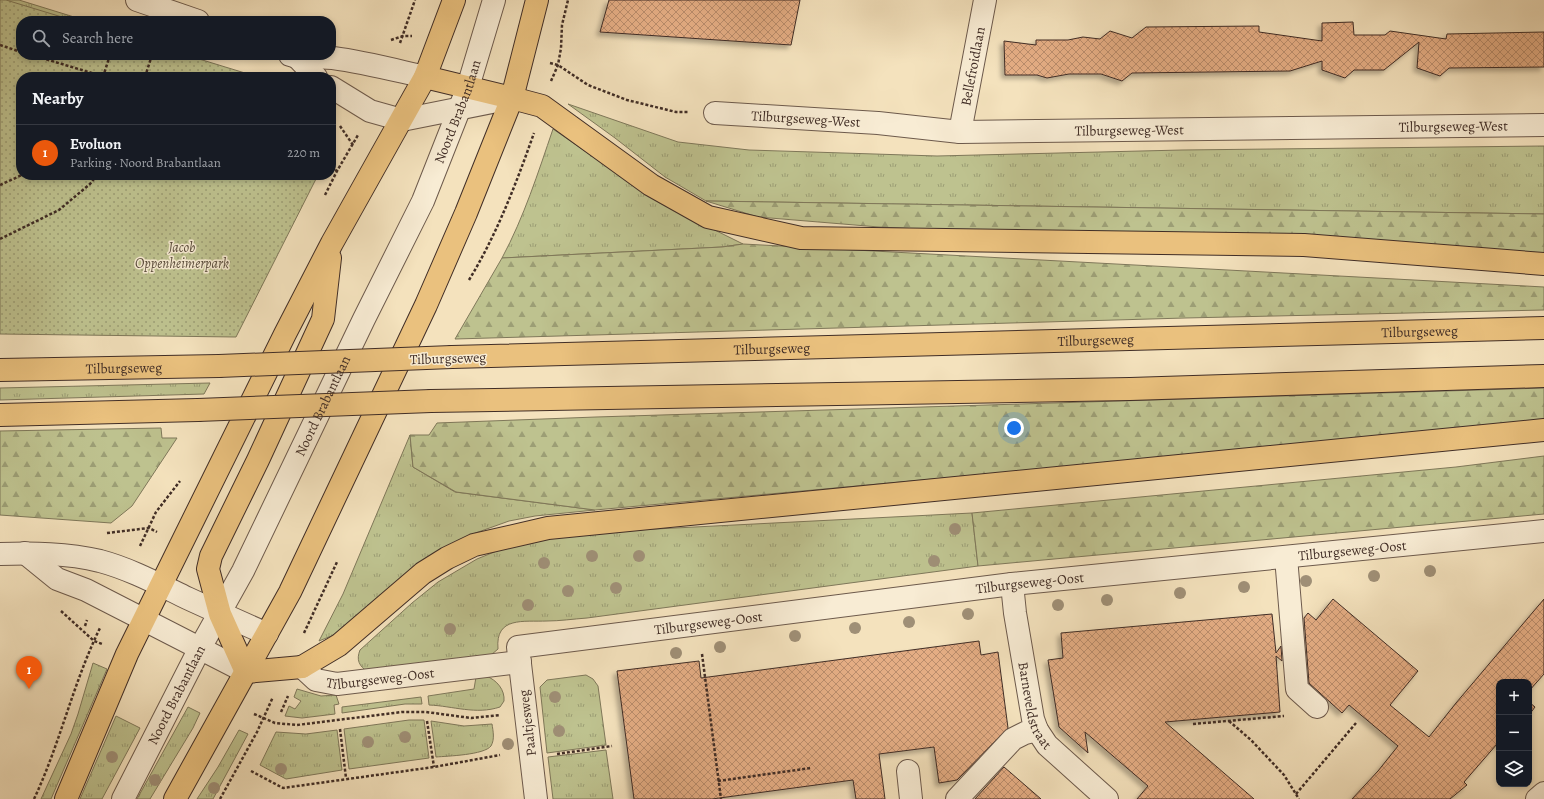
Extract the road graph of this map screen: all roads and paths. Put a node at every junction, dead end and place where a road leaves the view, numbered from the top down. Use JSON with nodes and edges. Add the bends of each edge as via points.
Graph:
{"nodes":[{"id":1,"x":137,"y":0,"type":"edge"},
{"id":2,"x":415,"y":0,"type":"edge"},
{"id":3,"x":454,"y":0,"type":"edge"},
{"id":4,"x":494,"y":0,"type":"edge"},
{"id":5,"x":537,"y":0,"type":"edge"},
{"id":6,"x":568,"y":0,"type":"edge"},
{"id":7,"x":985,"y":0,"type":"edge"},
{"id":8,"x":412,"y":10,"type":"dead end"},
{"id":9,"x":183,"y":16,"type":"edge"},
{"id":10,"x":0,"y":45,"type":"edge"},
{"id":11,"x":16,"y":50,"type":"edge"},
{"id":12,"x":336,"y":59,"type":"edge"},
{"id":13,"x":48,"y":60,"type":"edge"},
{"id":14,"x":109,"y":60,"type":"edge"},
{"id":15,"x":150,"y":60,"type":"edge"},
{"id":16,"x":298,"y":60,"type":"edge"},
{"id":17,"x":88,"y":72,"type":"edge"},
{"id":18,"x":105,"y":72,"type":"edge"},
{"id":19,"x":147,"y":72,"type":"edge"},
{"id":20,"x":311,"y":72,"type":"edge"},
{"id":21,"x":425,"y":77,"type":"junction"},
{"id":22,"x":468,"y":87,"type":"junction"},
{"id":23,"x":336,"y":90,"type":"edge"},
{"id":24,"x":512,"y":98,"type":"junction"},
{"id":25,"x":460,"y":108,"type":"junction"},
{"id":26,"x":715,"y":113,"type":"joint"},
{"id":27,"x":402,"y":120,"type":"junction"},
{"id":28,"x":1544,"y":124,"type":"edge"},
{"id":29,"x":340,"y":126,"type":"dead end"},
{"id":30,"x":960,"y":132,"type":"junction"},
{"id":31,"x":336,"y":170,"type":"edge"},
{"id":32,"x":16,"y":178,"type":"edge"},
{"id":33,"x":93,"y":180,"type":"edge"},
{"id":34,"x":0,"y":185,"type":"edge"},
{"id":35,"x":0,"y":239,"type":"edge"},
{"id":36,"x":332,"y":243,"type":"junction"},
{"id":37,"x":1544,"y":264,"type":"edge"},
{"id":38,"x":1544,"y":328,"type":"edge"},
{"id":39,"x":0,"y":370,"type":"edge"},
{"id":40,"x":1544,"y":376,"type":"edge"},
{"id":41,"x":0,"y":415,"type":"edge"},
{"id":42,"x":1544,"y":430,"type":"edge"},
{"id":43,"x":1544,"y":532,"type":"edge"},
{"id":44,"x":25,"y":553,"type":"junction"},
{"id":45,"x":0,"y":554,"type":"edge"},
{"id":46,"x":1286,"y":556,"type":"junction"},
{"id":47,"x":1012,"y":584,"type":"junction"},
{"id":48,"x":161,"y":586,"type":"junction"},
{"id":49,"x":220,"y":614,"type":"junction"},
{"id":50,"x":144,"y":620,"type":"junction"},
{"id":51,"x":267,"y":634,"type":"junction"},
{"id":52,"x":94,"y":641,"type":"dead end"},
{"id":53,"x":200,"y":648,"type":"junction"},
{"id":54,"x":519,"y":654,"type":"junction"},
{"id":55,"x":702,"y":654,"type":"dead end"},
{"id":56,"x":302,"y":667,"type":"junction"},
{"id":57,"x":246,"y":672,"type":"junction"},
{"id":58,"x":289,"y":694,"type":"dead end"},
{"id":59,"x":1318,"y":707,"type":"dead end"},
{"id":60,"x":281,"y":712,"type":"dead end"},
{"id":61,"x":526,"y":712,"type":"junction"},
{"id":62,"x":1285,"y":716,"type":"dead end"},
{"id":63,"x":427,"y":720,"type":"dead end"},
{"id":64,"x":1229,"y":721,"type":"junction"},
{"id":65,"x":1356,"y":723,"type":"dead end"},
{"id":66,"x":1193,"y":724,"type":"dead end"},
{"id":67,"x":340,"y":730,"type":"dead end"},
{"id":68,"x":1037,"y":730,"type":"junction"},
{"id":69,"x":612,"y":746,"type":"dead end"},
{"id":70,"x":552,"y":754,"type":"dead end"},
{"id":71,"x":500,"y":755,"type":"dead end"},
{"id":72,"x":434,"y":767,"type":"junction"},
{"id":73,"x":811,"y":768,"type":"dead end"},
{"id":74,"x":251,"y":771,"type":"dead end"},
{"id":75,"x":908,"y":771,"type":"dead end"},
{"id":76,"x":346,"y":778,"type":"junction"},
{"id":77,"x":718,"y":781,"type":"junction"},
{"id":78,"x":1544,"y":793,"type":"edge"},
{"id":79,"x":1296,"y":794,"type":"junction"},
{"id":80,"x":34,"y":799,"type":"edge"},
{"id":81,"x":66,"y":799,"type":"edge"},
{"id":82,"x":123,"y":799,"type":"edge"},
{"id":83,"x":175,"y":799,"type":"edge"},
{"id":84,"x":220,"y":799,"type":"edge"},
{"id":85,"x":536,"y":799,"type":"edge"},
{"id":86,"x":721,"y":799,"type":"edge"},
{"id":87,"x":911,"y":799,"type":"edge"},
{"id":88,"x":958,"y":799,"type":"edge"},
{"id":89,"x":1107,"y":799,"type":"edge"},
{"id":90,"x":1299,"y":799,"type":"edge"},
{"id":91,"x":1537,"y":799,"type":"edge"}],
"edges":[{"from":1,"to":9,"type":"street"},
{"from":2,"to":8,"type":"path"},
{"from":3,"to":21,"type":"main road"},
{"from":4,"to":22,"type":"street","name":"Noord Brabantlaan"},
{"from":5,"to":24,"type":"main road"},
{"from":6,"to":26,"type":"path","via":[[562,25],[558,65],[588,85],[627,100],[676,112]]},
{"from":7,"to":30,"type":"street","name":"Bellefroidlaan"},
{"from":10,"to":11,"type":"path"},
{"from":12,"to":21,"type":"street"},
{"from":13,"to":17,"type":"path"},
{"from":14,"to":18,"type":"path"},
{"from":15,"to":19,"type":"path"},
{"from":16,"to":20,"type":"street"},
{"from":21,"to":22,"type":"main road"},
{"from":21,"to":27,"type":"main road"},
{"from":22,"to":24,"type":"main road"},
{"from":22,"to":25,"type":"street","name":"Noord Brabantlaan"},
{"from":23,"to":27,"type":"street","via":[[370,111]]},
{"from":24,"to":25,"type":"street"},
{"from":24,"to":37,"type":"main road","via":[[542,106],[651,185],[708,217],[801,238],[1304,245]]},
{"from":24,"to":51,"type":"main road","via":[[426,305],[290,592]]},
{"from":25,"to":27,"type":"street"},
{"from":25,"to":49,"type":"street","name":"Noord Brabantlaan","via":[[423,201]]},
{"from":26,"to":30,"type":"street","name":"Tilburgseweg-West","via":[[878,123]]},
{"from":27,"to":36,"type":"main road"},
{"from":28,"to":30,"type":"street","name":"Tilburgseweg-West"},
{"from":29,"to":31,"type":"path","via":[[352,145]]},
{"from":32,"to":34,"type":"path"},
{"from":33,"to":35,"type":"path","via":[[58,210]]},
{"from":36,"to":48,"type":"main road","via":[[284,334]]},
{"from":36,"to":49,"type":"main road","via":[[322,319],[211,556],[208,569]]},
{"from":38,"to":39,"type":"main road","name":"Tilburgseweg","bridge":true},
{"from":40,"to":41,"type":"main road","bridge":true,"via":[[1130,389],[431,401]]},
{"from":42,"to":56,"type":"main road","via":[[548,528],[474,545],[447,558],[423,573],[339,645]]},
{"from":43,"to":46,"type":"street","name":"Tilburgseweg-Oost"},
{"from":44,"to":45,"type":"street"},
{"from":44,"to":48,"type":"street","via":[[99,561],[128,570]]},
{"from":44,"to":50,"type":"street","via":[[57,579],[86,590]]},
{"from":46,"to":47,"type":"street","name":"Tilburgseweg-Oost"},
{"from":46,"to":59,"type":"street","via":[[1297,690]]},
{"from":47,"to":54,"type":"street","name":"Tilburgseweg-Oost"},
{"from":47,"to":68,"type":"street","name":"Barneveldstraat","via":[[1015,614]]},
{"from":48,"to":49,"type":"street"},
{"from":48,"to":50,"type":"main road"},
{"from":49,"to":51,"type":"street"},
{"from":49,"to":53,"type":"street","name":"Noord Brabantlaan"},
{"from":49,"to":57,"type":"main road"},
{"from":50,"to":53,"type":"street"},
{"from":50,"to":81,"type":"main road","via":[[127,654]]},
{"from":51,"to":57,"type":"main road"},
{"from":52,"to":80,"type":"path"},
{"from":53,"to":57,"type":"street"},
{"from":53,"to":82,"type":"street","name":"Noord Brabantlaan"},
{"from":54,"to":56,"type":"street","name":"Tilburgseweg-Oost","via":[[337,684],[316,680]]},
{"from":54,"to":61,"type":"street","name":"Paaltjesweg"},
{"from":55,"to":77,"type":"path"},
{"from":56,"to":57,"type":"main road"},
{"from":57,"to":83,"type":"main road"},
{"from":58,"to":60,"type":"path"},
{"from":61,"to":84,"type":"path","via":[[471,718],[426,712],[402,712],[297,725],[275,723],[263,718]]},
{"from":61,"to":85,"type":"street","name":"Paaltjesweg"},
{"from":62,"to":64,"type":"path"},
{"from":63,"to":72,"type":"path"},
{"from":64,"to":66,"type":"path"},
{"from":64,"to":79,"type":"path","via":[[1284,775]]},
{"from":65,"to":79,"type":"path"},
{"from":67,"to":76,"type":"path"},
{"from":68,"to":88,"type":"street","via":[[1013,739]]},
{"from":68,"to":89,"type":"street","name":"Barneveldstraat","via":[[1047,745]]},
{"from":69,"to":70,"type":"path"},
{"from":71,"to":72,"type":"path"},
{"from":72,"to":76,"type":"path"},
{"from":73,"to":77,"type":"path"},
{"from":74,"to":76,"type":"path","via":[[283,788]]},
{"from":75,"to":87,"type":"street"},
{"from":77,"to":86,"type":"path"},
{"from":78,"to":91,"type":"street"},
{"from":79,"to":90,"type":"path"}]}
